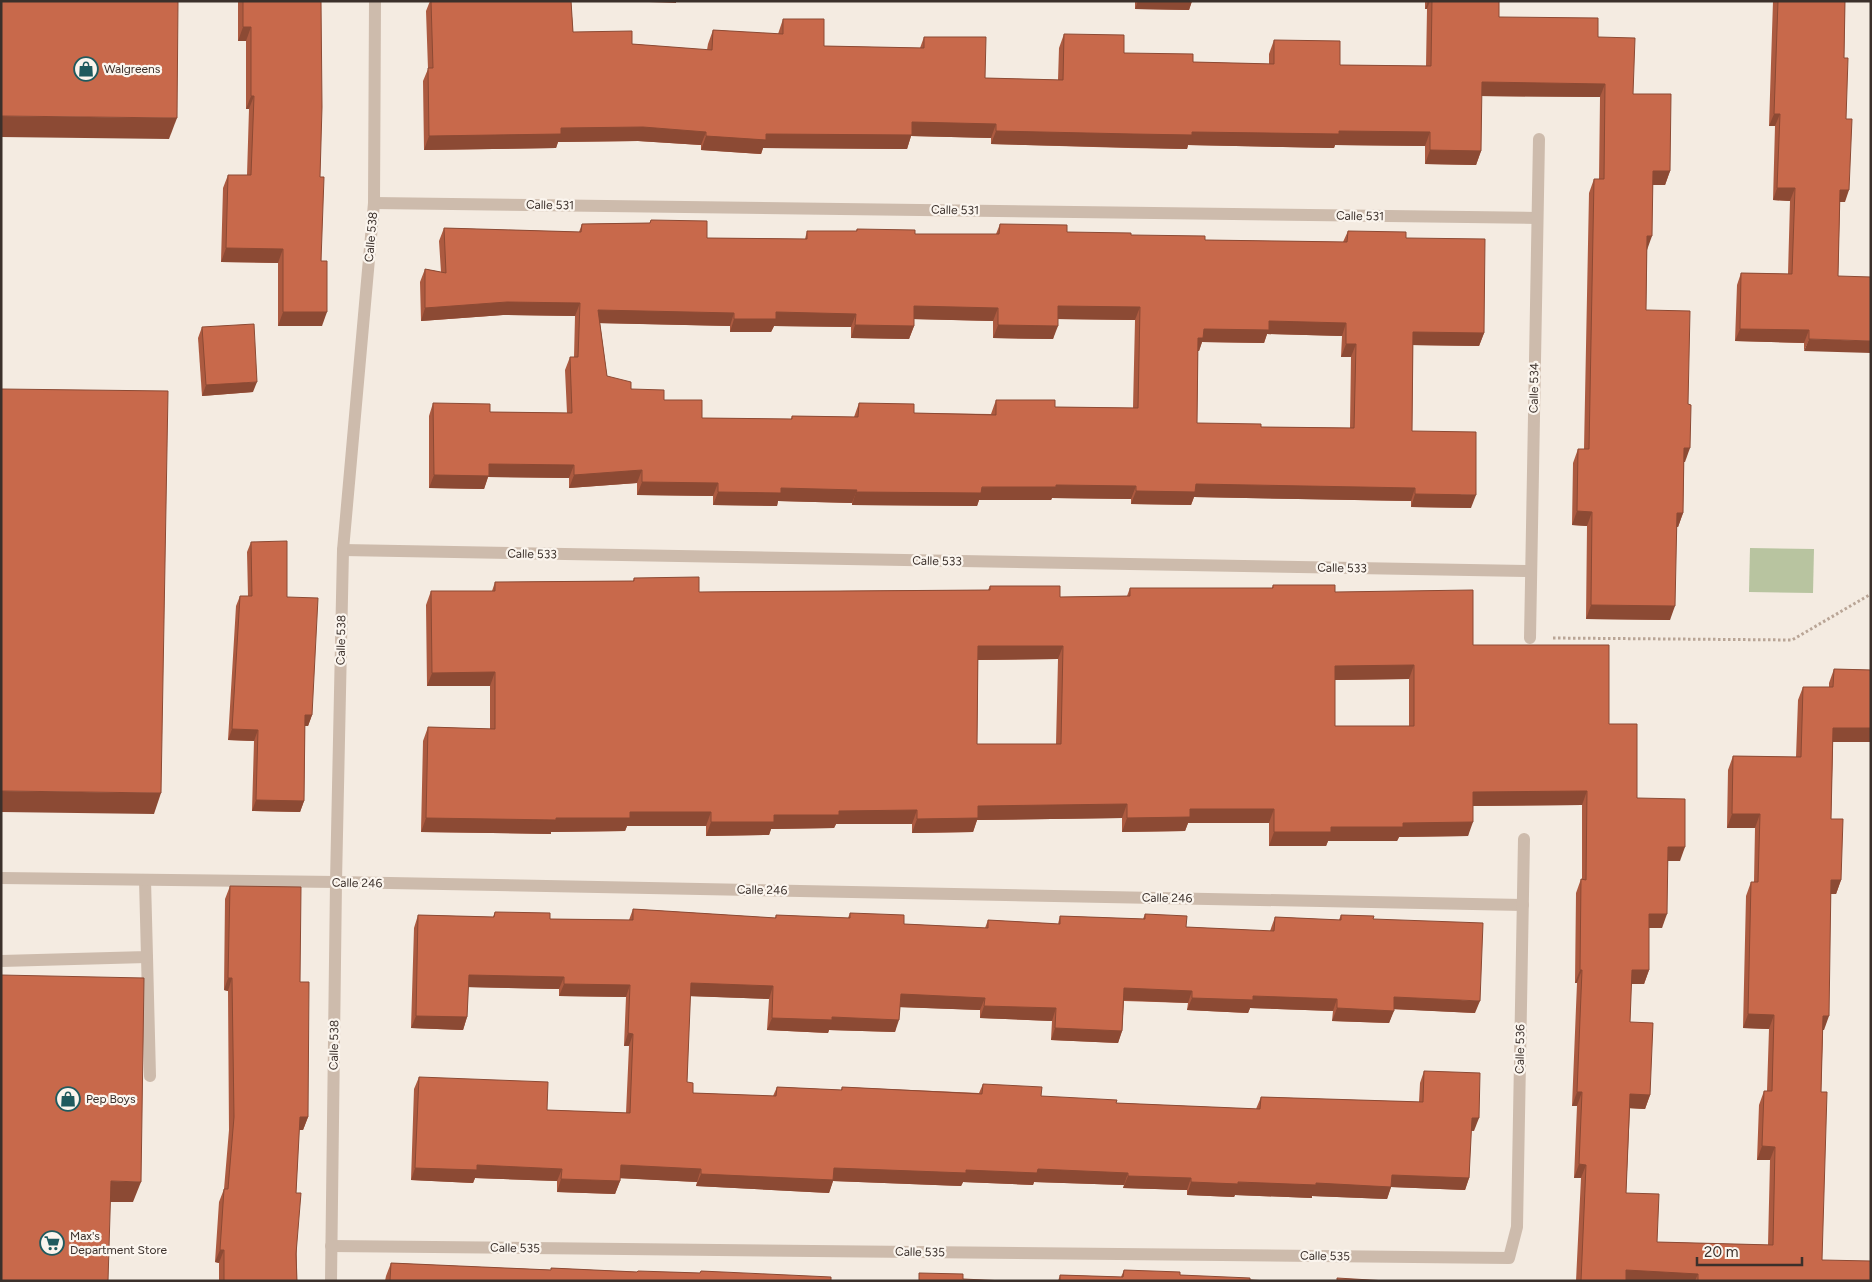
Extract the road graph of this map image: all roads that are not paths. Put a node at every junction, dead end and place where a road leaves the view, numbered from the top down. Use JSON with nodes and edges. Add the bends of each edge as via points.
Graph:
{"nodes":[{"id":1,"x":376,"y":1,"type":"edge"},
{"id":2,"x":1539,"y":139,"type":"dead end"},
{"id":3,"x":374,"y":203,"type":"junction"},
{"id":4,"x":1537,"y":218,"type":"junction"},
{"id":5,"x":343,"y":550,"type":"junction"},
{"id":6,"x":1531,"y":571,"type":"junction"},
{"id":7,"x":1530,"y":638,"type":"road end"},
{"id":8,"x":1524,"y":840,"type":"dead end"},
{"id":9,"x":1,"y":878,"type":"edge"},
{"id":10,"x":145,"y":880,"type":"junction"},
{"id":11,"x":336,"y":882,"type":"junction"},
{"id":12,"x":1523,"y":905,"type":"junction"},
{"id":13,"x":147,"y":957,"type":"junction"},
{"id":14,"x":1,"y":961,"type":"edge"},
{"id":15,"x":150,"y":1076,"type":"dead end"},
{"id":16,"x":331,"y":1246,"type":"junction"},
{"id":17,"x":1509,"y":1258,"type":"joint"},
{"id":18,"x":331,"y":1281,"type":"edge"}],
"edges":[{"from":1,"to":3,"type":"street","name":"Calle 538"},
{"from":2,"to":4,"type":"street","name":"Calle 534"},
{"from":3,"to":4,"type":"street","name":"Calle 531"},
{"from":3,"to":5,"type":"street","name":"Calle 538"},
{"from":4,"to":6,"type":"street","name":"Calle 534"},
{"from":5,"to":6,"type":"street","name":"Calle 533"},
{"from":5,"to":11,"type":"street","name":"Calle 538"},
{"from":6,"to":7,"type":"street","name":"Calle 534"},
{"from":8,"to":12,"type":"street","name":"Calle 536"},
{"from":9,"to":10,"type":"street","name":"Calle 246"},
{"from":10,"to":11,"type":"street","name":"Calle 246"},
{"from":10,"to":13,"type":"street"},
{"from":11,"to":12,"type":"street","name":"Calle 246"},
{"from":11,"to":16,"type":"street","name":"Calle 538"},
{"from":12,"to":17,"type":"street","name":"Calle 536","via":[[1518,1227]]},
{"from":13,"to":14,"type":"street"},
{"from":13,"to":15,"type":"street"},
{"from":16,"to":17,"type":"street","name":"Calle 535"},
{"from":16,"to":18,"type":"street","name":"Calle 538"}]}
